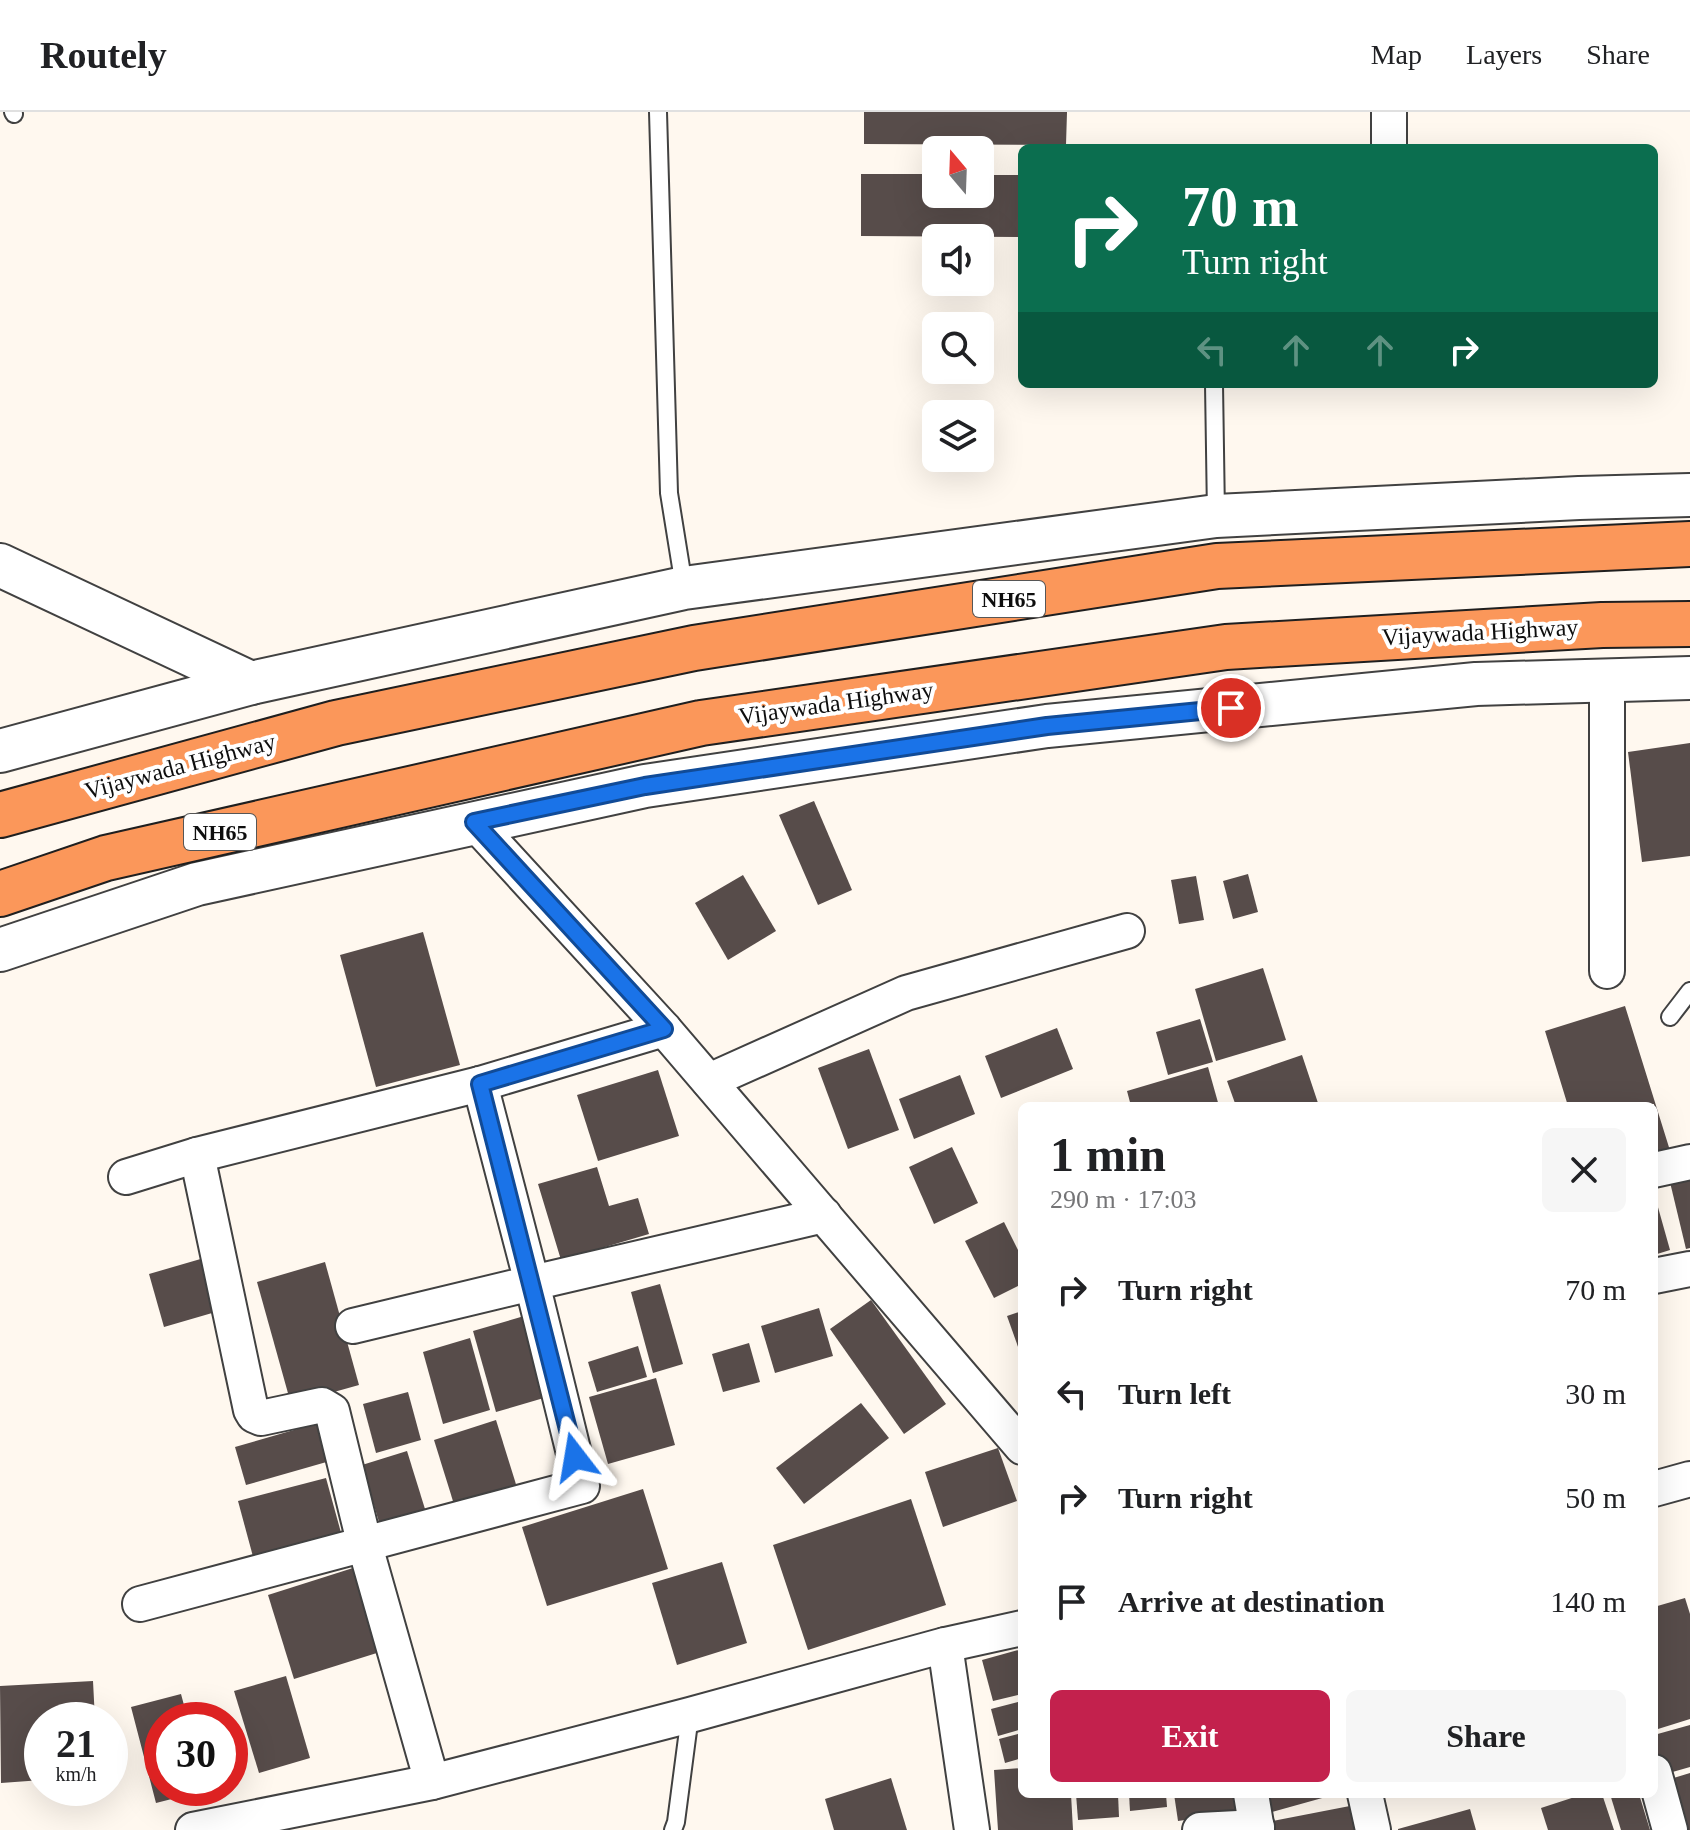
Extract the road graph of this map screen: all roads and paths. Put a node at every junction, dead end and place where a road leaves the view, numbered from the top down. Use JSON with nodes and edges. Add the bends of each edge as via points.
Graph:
{"nodes":[{"id":1,"x":658,"y":112,"type":"edge"},
{"id":2,"x":1389,"y":112,"type":"edge"},
{"id":3,"x":1389,"y":144,"type":"edge"},
{"id":4,"x":1214,"y":388,"type":"edge"},
{"id":5,"x":1690,"y":495,"type":"edge"},
{"id":6,"x":1216,"y":516,"type":"junction"},
{"id":7,"x":1690,"y":544,"type":"edge"},
{"id":8,"x":0,"y":565,"type":"edge"},
{"id":9,"x":684,"y":588,"type":"junction"},
{"id":10,"x":1690,"y":624,"type":"edge"},
{"id":11,"x":1690,"y":678,"type":"edge"},
{"id":12,"x":1607,"y":680,"type":"junction"},
{"id":13,"x":251,"y":683,"type":"junction"},
{"id":14,"x":0,"y":751,"type":"edge"},
{"id":15,"x":0,"y":815,"type":"edge"},
{"id":16,"x":474,"y":822,"type":"junction"},
{"id":17,"x":0,"y":894,"type":"edge"},
{"id":18,"x":1127,"y":931,"type":"dead end"},
{"id":19,"x":0,"y":950,"type":"edge"},
{"id":20,"x":1607,"y":971,"type":"dead end"},
{"id":21,"x":1690,"y":991,"type":"edge"},
{"id":22,"x":1670,"y":1017,"type":"dead end"},
{"id":23,"x":664,"y":1029,"type":"junction"},
{"id":24,"x":709,"y":1081,"type":"junction"},
{"id":25,"x":480,"y":1084,"type":"junction"},
{"id":26,"x":197,"y":1155,"type":"junction"},
{"id":27,"x":1690,"y":1162,"type":"edge"},
{"id":28,"x":1658,"y":1169,"type":"edge"},
{"id":29,"x":126,"y":1177,"type":"dead end"},
{"id":30,"x":824,"y":1215,"type":"junction"},
{"id":31,"x":1690,"y":1269,"type":"edge"},
{"id":32,"x":1658,"y":1275,"type":"edge"},
{"id":33,"x":532,"y":1283,"type":"junction"},
{"id":34,"x":353,"y":1326,"type":"dead end"},
{"id":35,"x":1018,"y":1441,"type":"edge"},
{"id":36,"x":1690,"y":1479,"type":"edge"},
{"id":37,"x":1658,"y":1488,"type":"edge"},
{"id":38,"x":365,"y":1546,"type":"junction"},
{"id":39,"x":140,"y":1604,"type":"dead end"},
{"id":40,"x":1018,"y":1629,"type":"edge"},
{"id":41,"x":945,"y":1645,"type":"junction"},
{"id":42,"x":690,"y":1715,"type":"junction"},
{"id":43,"x":432,"y":1782,"type":"junction"},
{"id":44,"x":1658,"y":1786,"type":"edge"},
{"id":45,"x":1366,"y":1798,"type":"edge"},
{"id":46,"x":1255,"y":1817,"type":"edge"},
{"id":47,"x":193,"y":1830,"type":"edge"},
{"id":48,"x":673,"y":1830,"type":"edge"},
{"id":49,"x":972,"y":1830,"type":"edge"},
{"id":50,"x":1200,"y":1830,"type":"edge"},
{"id":51,"x":1373,"y":1830,"type":"edge"},
{"id":52,"x":1670,"y":1830,"type":"edge"}],
"edges":[{"from":1,"to":9,"type":"lane","via":[[669,493]]},
{"from":2,"to":3,"type":"street"},
{"from":4,"to":6,"type":"lane"},
{"from":5,"to":6,"type":"street"},
{"from":6,"to":9,"type":"street"},
{"from":7,"to":15,"type":"highway","name":"Vijaywada Highway","number":"NH65","via":[[1217,566],[694,648],[336,723]]},
{"from":8,"to":13,"type":"street"},
{"from":9,"to":13,"type":"street"},
{"from":10,"to":17,"type":"highway","name":"Vijaywada Highway","number":"NH65","via":[[1226,647],[701,723],[106,858]]},
{"from":11,"to":12,"type":"street"},
{"from":12,"to":16,"type":"street","via":[[1476,684],[1047,726],[645,786]]},
{"from":12,"to":20,"type":"street"},
{"from":13,"to":14,"type":"street"},
{"from":16,"to":19,"type":"street","via":[[197,884]]},
{"from":16,"to":23,"type":"street"},
{"from":18,"to":24,"type":"street","via":[[906,993]]},
{"from":21,"to":22,"type":"lane"},
{"from":23,"to":24,"type":"street"},
{"from":23,"to":25,"type":"street"},
{"from":24,"to":30,"type":"street"},
{"from":25,"to":26,"type":"street"},
{"from":25,"to":33,"type":"street"},
{"from":26,"to":29,"type":"street"},
{"from":26,"to":38,"type":"street","via":[[251,1410],[261,1418],[322,1405],[332,1411]]},
{"from":27,"to":28,"type":"street"},
{"from":30,"to":33,"type":"street"},
{"from":30,"to":35,"type":"street"},
{"from":31,"to":32,"type":"street"},
{"from":33,"to":34,"type":"street"},
{"from":33,"to":38,"type":"street","via":[[582,1486]]},
{"from":36,"to":37,"type":"street"},
{"from":38,"to":39,"type":"street"},
{"from":38,"to":43,"type":"street"},
{"from":40,"to":41,"type":"street"},
{"from":41,"to":42,"type":"street"},
{"from":41,"to":49,"type":"street"},
{"from":42,"to":43,"type":"street"},
{"from":42,"to":48,"type":"lane"},
{"from":43,"to":47,"type":"street"},
{"from":44,"to":52,"type":"street"},
{"from":45,"to":51,"type":"street"},
{"from":46,"to":50,"type":"street"}]}
